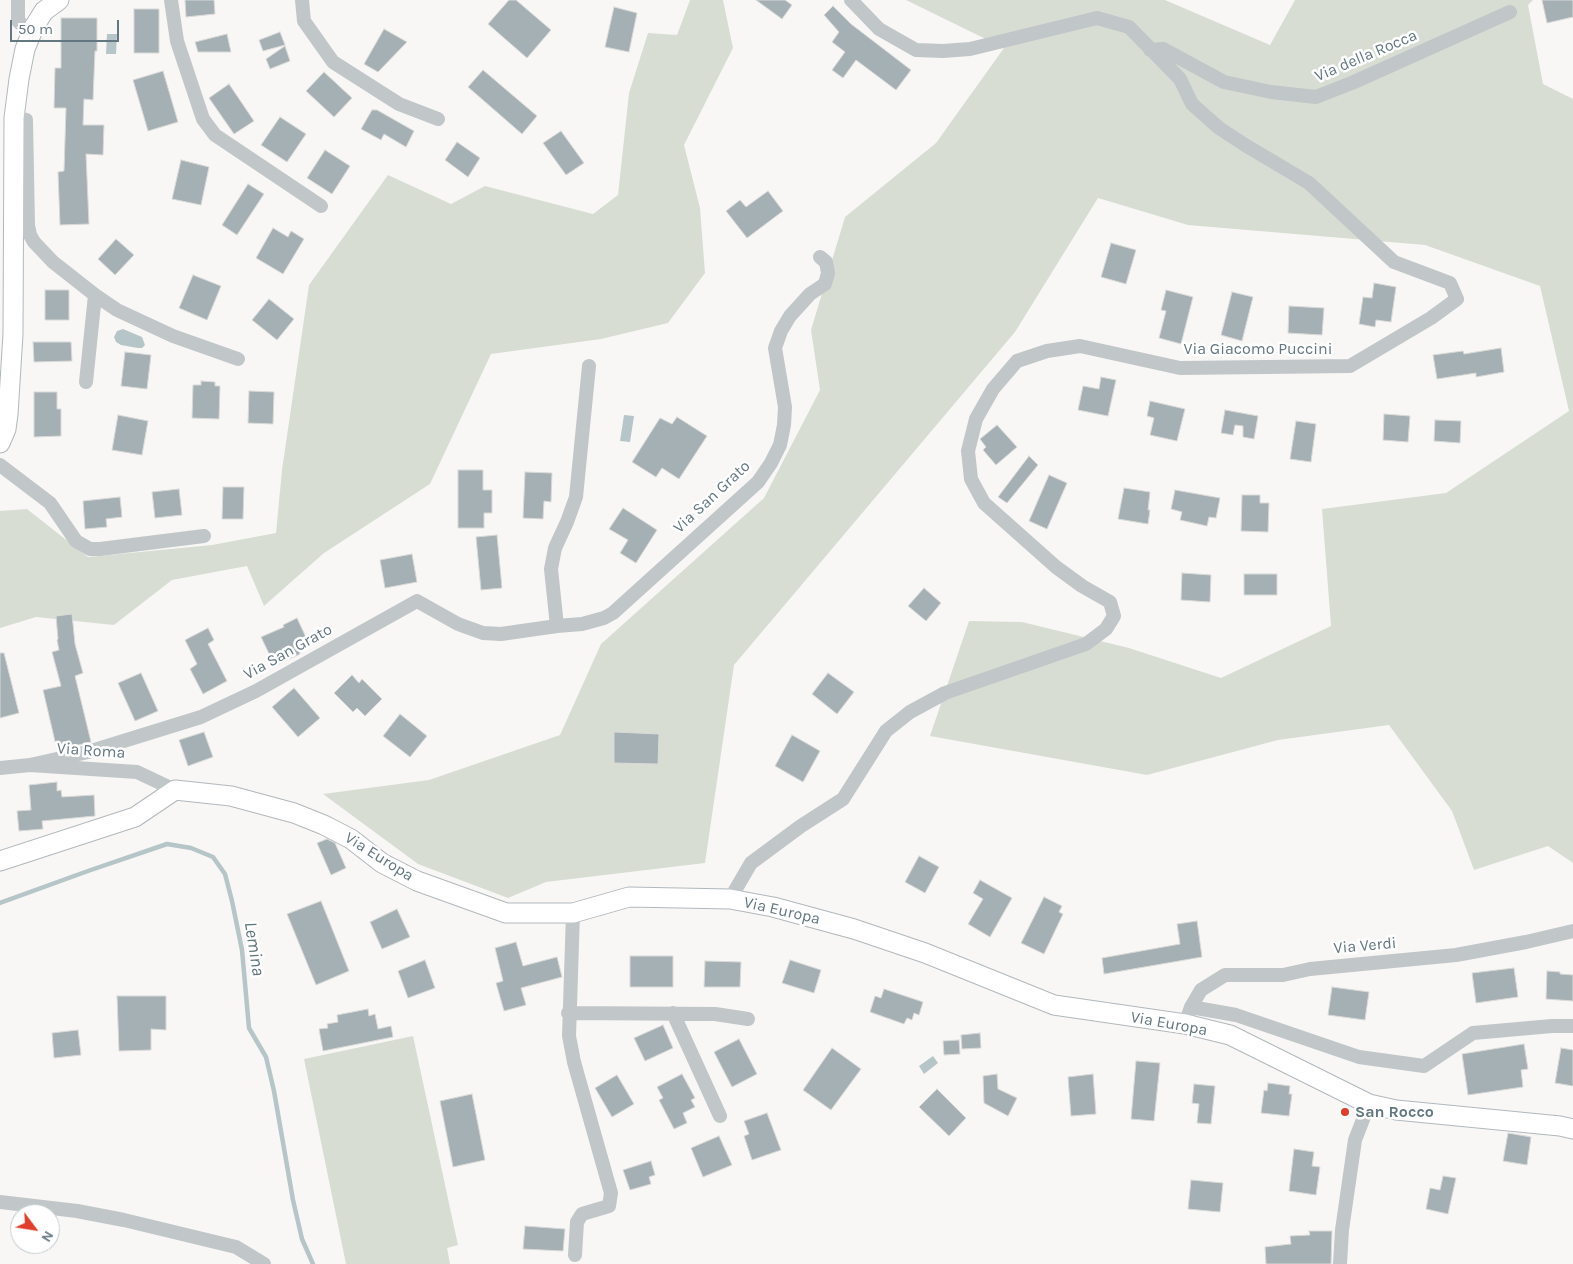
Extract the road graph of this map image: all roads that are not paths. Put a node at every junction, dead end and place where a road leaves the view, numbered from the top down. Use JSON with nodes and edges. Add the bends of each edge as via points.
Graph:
{"nodes":[{"id":1,"x":18,"y":0,"type":"edge"},
{"id":2,"x":60,"y":0,"type":"edge"},
{"id":3,"x":171,"y":0,"type":"edge"},
{"id":4,"x":302,"y":0,"type":"edge"},
{"id":5,"x":851,"y":0,"type":"edge"},
{"id":6,"x":1510,"y":12,"type":"dead end"},
{"id":7,"x":31,"y":33,"type":"junction"},
{"id":8,"x":1150,"y":50,"type":"junction"},
{"id":9,"x":14,"y":118,"type":"junction"},
{"id":10,"x":438,"y":119,"type":"dead end"},
{"id":11,"x":321,"y":206,"type":"dead end"},
{"id":12,"x":820,"y":257,"type":"dead end"},
{"id":13,"x":94,"y":295,"type":"junction"},
{"id":14,"x":238,"y":359,"type":"dead end"},
{"id":15,"x":589,"y":366,"type":"dead end"},
{"id":16,"x":86,"y":382,"type":"dead end"},
{"id":17,"x":4,"y":412,"type":"edge"},
{"id":18,"x":0,"y":442,"type":"edge"},
{"id":19,"x":0,"y":465,"type":"edge"},
{"id":20,"x":204,"y":536,"type":"dead end"},
{"id":21,"x":557,"y":626,"type":"junction"},
{"id":22,"x":30,"y":765,"type":"junction"},
{"id":23,"x":0,"y":768,"type":"edge"},
{"id":24,"x":175,"y":790,"type":"junction"},
{"id":25,"x":0,"y":861,"type":"edge"},
{"id":26,"x":730,"y":899,"type":"junction"},
{"id":27,"x":574,"y":913,"type":"junction"},
{"id":28,"x":1573,"y":931,"type":"edge"},
{"id":29,"x":568,"y":1013,"type":"junction"},
{"id":30,"x":673,"y":1013,"type":"junction"},
{"id":31,"x":1188,"y":1016,"type":"junction"},
{"id":32,"x":748,"y":1019,"type":"dead end"},
{"id":33,"x":1573,"y":1026,"type":"edge"},
{"id":34,"x":1369,"y":1104,"type":"junction"},
{"id":35,"x":720,"y":1116,"type":"dead end"},
{"id":36,"x":1573,"y":1129,"type":"edge"},
{"id":37,"x":0,"y":1202,"type":"edge"},
{"id":38,"x":574,"y":1255,"type":"dead end"},
{"id":39,"x":264,"y":1264,"type":"edge"},
{"id":40,"x":1340,"y":1264,"type":"edge"}],
"edges":[{"from":1,"to":7,"type":"street","via":[[18,21]]},
{"from":2,"to":7,"type":"street","via":[[44,11]]},
{"from":3,"to":11,"type":"street","via":[[176,41],[202,119],[215,136]]},
{"from":4,"to":10,"type":"street","via":[[304,21],[333,62],[399,104]]},
{"from":5,"to":8,"type":"street","via":[[880,29],[916,50],[970,49],[1097,18],[1129,27]]},
{"from":6,"to":8,"type":"street","name":"Via della Rocca","via":[[1316,97],[1224,82],[1164,49]]},
{"from":7,"to":9,"type":"street","via":[[21,64]]},
{"from":8,"to":26,"type":"street","name":"Via Giacomo Puccini","via":[[1180,79],[1192,104],[1218,128],[1309,183],[1394,262],[1450,283],[1457,300],[1350,366],[1180,368],[1080,346],[1047,351],[1017,361],[993,389],[976,419],[968,450],[971,479],[984,503],[1056,567],[1110,602],[1114,616],[1106,629],[1086,644],[945,693],[910,712],[886,731],[843,799],[751,863]]},
{"from":9,"to":13,"type":"street","via":[[26,120],[30,235],[53,262]]},
{"from":9,"to":17,"type":"street","via":[[13,334]]},
{"from":12,"to":21,"type":"street","name":"Via San Grato","via":[[826,262],[828,272],[824,284],[790,316],[780,331],[775,348],[784,396],[784,425],[780,445],[764,475],[614,612],[582,624]]},
{"from":13,"to":14,"type":"street","via":[[156,329]]},
{"from":13,"to":16,"type":"street"},
{"from":15,"to":21,"type":"street","via":[[576,496],[555,548],[551,569]]},
{"from":17,"to":18,"type":"street","via":[[6,429]]},
{"from":19,"to":20,"type":"street","via":[[50,503],[76,541],[90,549]]},
{"from":21,"to":22,"type":"street","name":"Via San Grato","via":[[501,634],[483,633],[458,624],[417,601],[256,691],[201,717],[88,752]]},
{"from":22,"to":23,"type":"street","name":"Via Roma"},
{"from":22,"to":24,"type":"street","name":"Via Roma","via":[[137,772]]},
{"from":24,"to":25,"type":"street","via":[[136,817]]},
{"from":24,"to":27,"type":"street","name":"Via Europa","via":[[231,796],[324,824],[417,882],[506,913]]},
{"from":26,"to":27,"type":"street","name":"Via Europa","via":[[629,897]]},
{"from":26,"to":31,"type":"street","name":"Via Europa","via":[[854,929],[1054,1005]]},
{"from":27,"to":29,"type":"street"},
{"from":28,"to":31,"type":"street","name":"Via Verdi","via":[[1456,955],[1310,969],[1283,975],[1225,975],[1200,990]]},
{"from":29,"to":30,"type":"street"},
{"from":29,"to":38,"type":"street","via":[[574,1062],[611,1192],[609,1206],[582,1214],[577,1222]]},
{"from":30,"to":32,"type":"street"},
{"from":30,"to":35,"type":"street"},
{"from":31,"to":33,"type":"street","via":[[1236,1015],[1359,1057],[1424,1066],[1473,1033]]},
{"from":31,"to":34,"type":"street","name":"Via Europa"},
{"from":34,"to":36,"type":"street","name":"Via Europa","via":[[1396,1110]]},
{"from":34,"to":40,"type":"street","via":[[1355,1140]]},
{"from":37,"to":39,"type":"street","via":[[124,1220],[236,1247]]}]}
